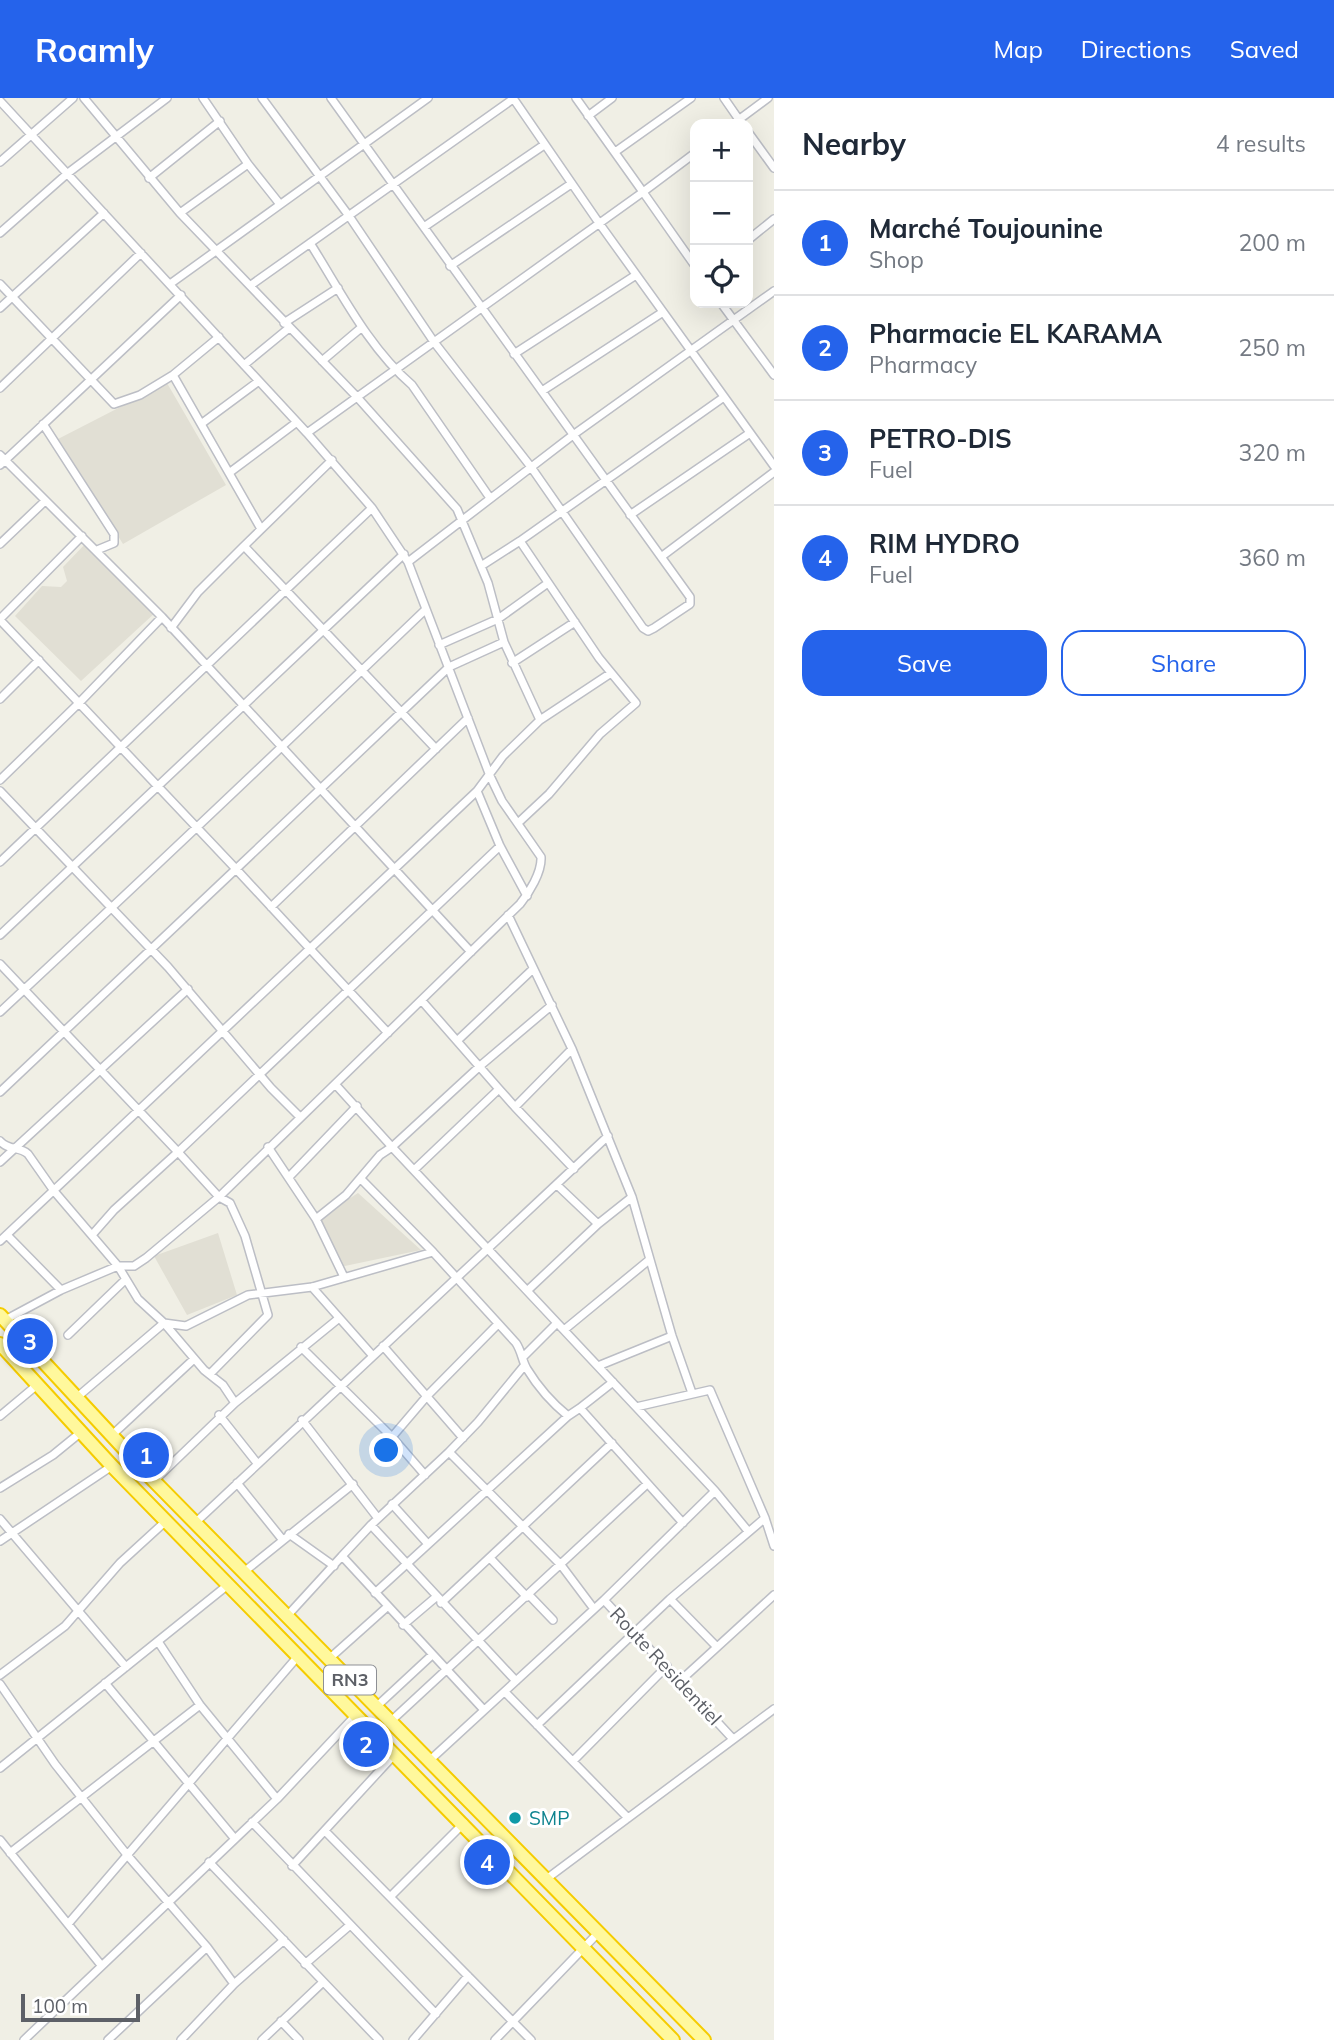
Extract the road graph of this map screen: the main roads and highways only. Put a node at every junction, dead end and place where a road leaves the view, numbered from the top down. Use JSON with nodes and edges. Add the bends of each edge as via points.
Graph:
{"nodes":[{"id":1,"x":2,"y":1318,"type":"edge"},
{"id":2,"x":0,"y":1345,"type":"edge"},
{"id":3,"x":673,"y":2040,"type":"edge"},
{"id":4,"x":704,"y":2040,"type":"edge"}],
"edges":[{"from":1,"to":4,"type":"highway","number":"RN3","via":[[154,1481]]},
{"from":2,"to":3,"type":"highway","number":"RN3","via":[[80,1433]]}]}
